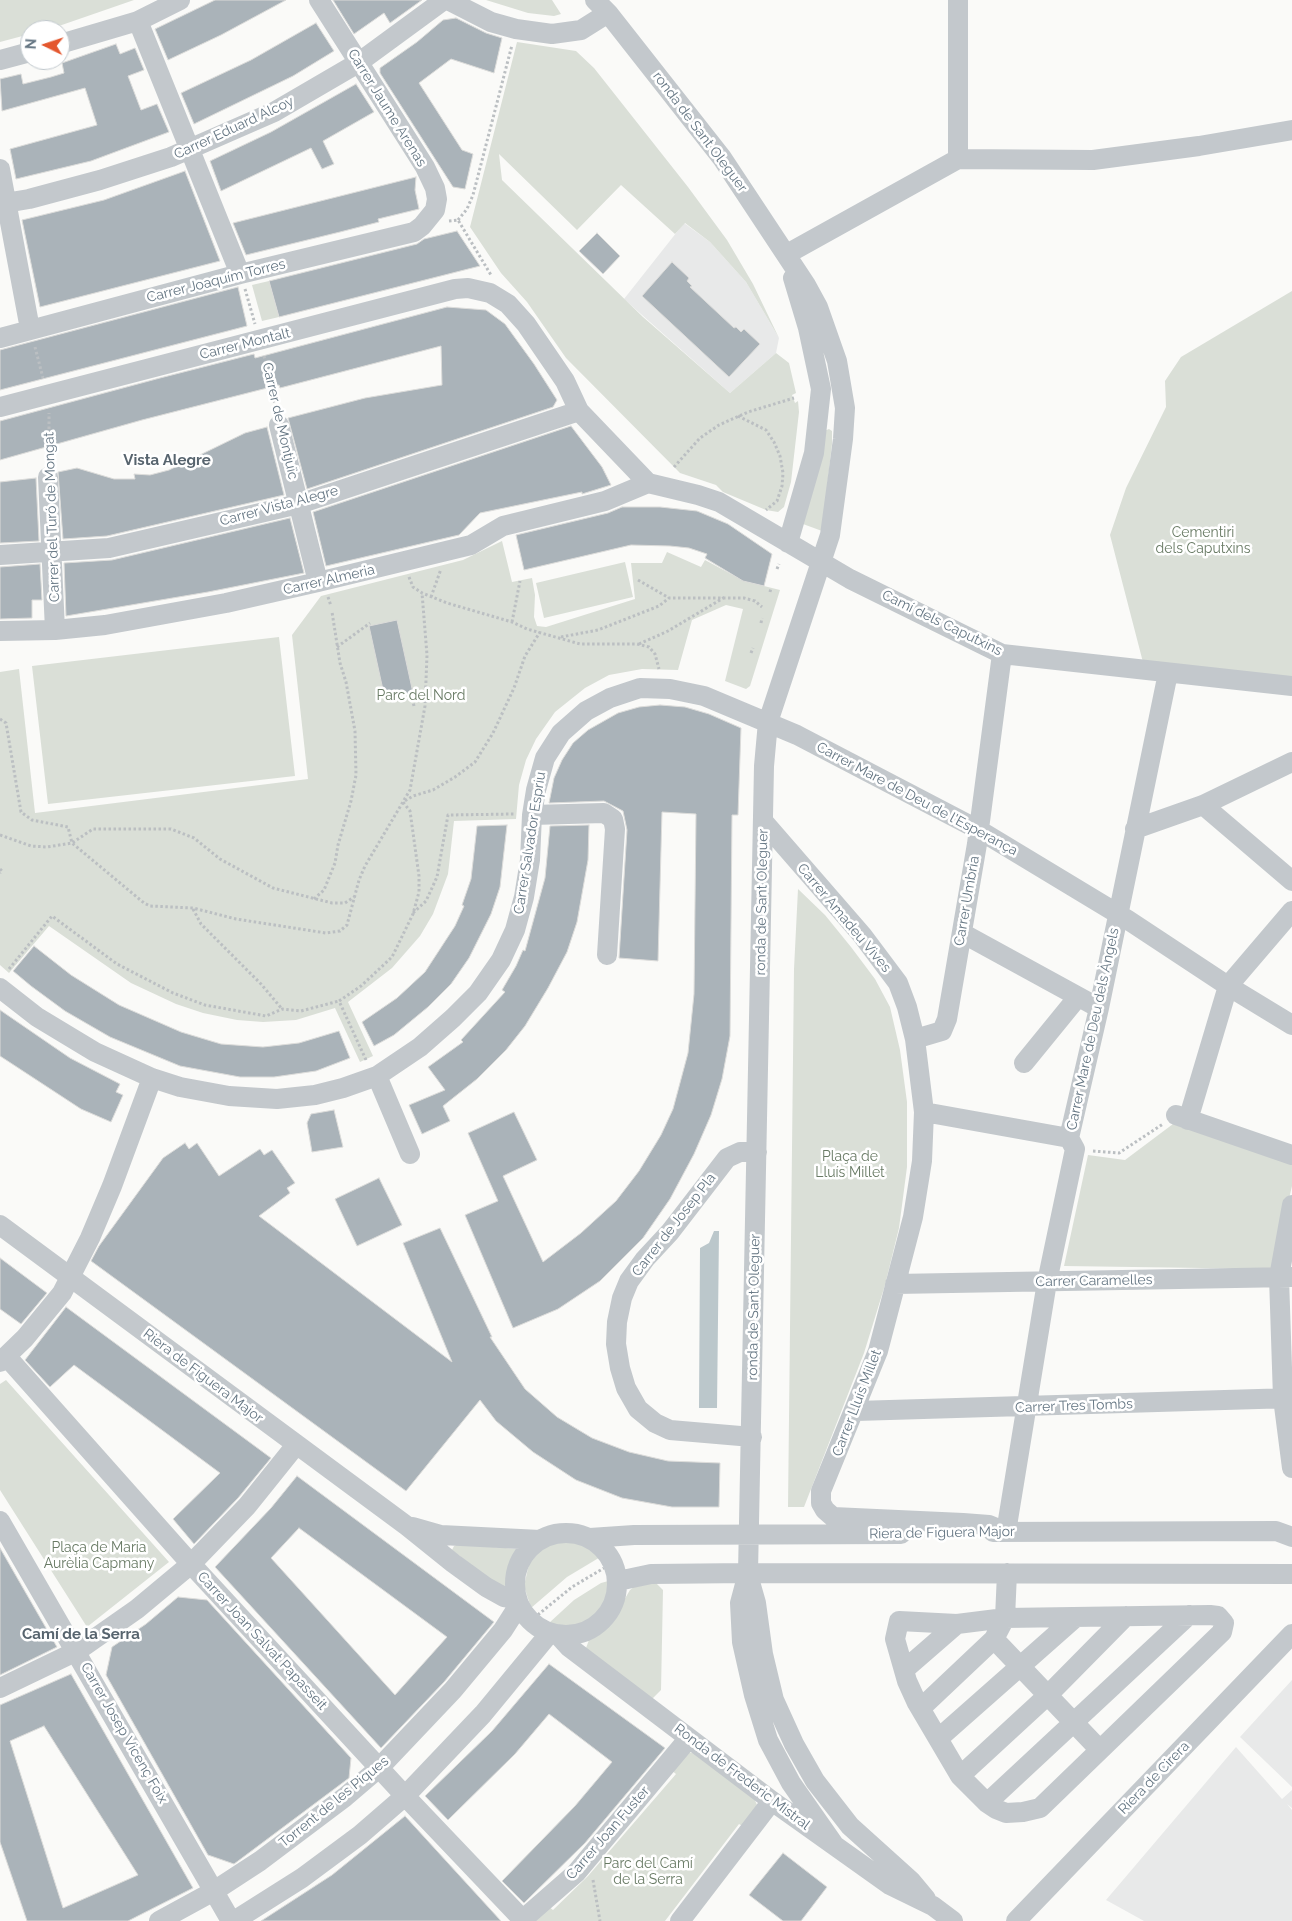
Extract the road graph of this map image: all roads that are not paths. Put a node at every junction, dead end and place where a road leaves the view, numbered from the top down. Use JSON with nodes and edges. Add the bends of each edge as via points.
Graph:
{"nodes":[{"id":1,"x":180,"y":0,"type":"edge"},
{"id":2,"x":319,"y":0,"type":"edge"},
{"id":3,"x":446,"y":0,"type":"edge"},
{"id":4,"x":958,"y":0,"type":"edge"},
{"id":5,"x":601,"y":4,"type":"edge"},
{"id":6,"x":138,"y":21,"type":"junction"},
{"id":7,"x":70,"y":41,"type":"edge"},
{"id":8,"x":20,"y":55,"type":"edge"},
{"id":9,"x":0,"y":60,"type":"edge"},
{"id":10,"x":358,"y":64,"type":"junction"},
{"id":11,"x":1292,"y":130,"type":"edge"},
{"id":12,"x":190,"y":149,"type":"junction"},
{"id":13,"x":958,"y":159,"type":"junction"},
{"id":14,"x":0,"y":169,"type":"edge"},
{"id":15,"x":3,"y":203,"type":"edge"},
{"id":16,"x":428,"y":219,"type":"joint"},
{"id":17,"x":787,"y":254,"type":"junction"},
{"id":18,"x":240,"y":274,"type":"junction"},
{"id":19,"x":30,"y":329,"type":"junction"},
{"id":20,"x":0,"y":338,"type":"edge"},
{"id":21,"x":0,"y":407,"type":"edge"},
{"id":22,"x":579,"y":411,"type":"junction"},
{"id":23,"x":279,"y":425,"type":"road end"},
{"id":24,"x":48,"y":477,"type":"road end"},
{"id":25,"x":648,"y":484,"type":"junction"},
{"id":26,"x":299,"y":504,"type":"junction"},
{"id":27,"x":788,"y":543,"type":"junction"},
{"id":28,"x":52,"y":552,"type":"junction"},
{"id":29,"x":0,"y":555,"type":"edge"},
{"id":30,"x":821,"y":562,"type":"junction"},
{"id":31,"x":318,"y":582,"type":"junction"},
{"id":32,"x":55,"y":630,"type":"junction"},
{"id":33,"x":0,"y":632,"type":"edge"},
{"id":34,"x":1002,"y":654,"type":"junction"},
{"id":35,"x":1168,"y":673,"type":"junction"},
{"id":36,"x":1292,"y":686,"type":"edge"},
{"id":37,"x":768,"y":722,"type":"junction"},
{"id":38,"x":1292,"y":762,"type":"edge"},
{"id":39,"x":1203,"y":805,"type":"junction"},
{"id":40,"x":524,"y":814,"type":"junction"},
{"id":41,"x":763,"y":821,"type":"junction"},
{"id":42,"x":1135,"y":829,"type":"junction"},
{"id":43,"x":979,"y":830,"type":"junction"},
{"id":44,"x":1292,"y":881,"type":"edge"},
{"id":45,"x":1292,"y":911,"type":"edge"},
{"id":46,"x":1117,"y":914,"type":"junction"},
{"id":47,"x":962,"y":933,"type":"junction"},
{"id":48,"x":607,"y":955,"type":"dead end"},
{"id":49,"x":1228,"y":986,"type":"junction"},
{"id":50,"x":0,"y":988,"type":"edge"},
{"id":51,"x":1077,"y":998,"type":"junction"},
{"id":52,"x":1099,"y":1008,"type":"junction"},
{"id":53,"x":1292,"y":1025,"type":"edge"},
{"id":54,"x":915,"y":1039,"type":"junction"},
{"id":55,"x":1024,"y":1063,"type":"dead end"},
{"id":56,"x":372,"y":1068,"type":"junction"},
{"id":57,"x":152,"y":1078,"type":"junction"},
{"id":58,"x":924,"y":1112,"type":"junction"},
{"id":59,"x":1072,"y":1144,"type":"junction"},
{"id":60,"x":757,"y":1152,"type":"junction"},
{"id":61,"x":410,"y":1154,"type":"dead end"},
{"id":62,"x":1292,"y":1155,"type":"edge"},
{"id":63,"x":1292,"y":1205,"type":"edge"},
{"id":64,"x":0,"y":1225,"type":"edge"},
{"id":65,"x":71,"y":1276,"type":"junction"},
{"id":66,"x":1285,"y":1277,"type":"edge"},
{"id":67,"x":1047,"y":1282,"type":"junction"},
{"id":68,"x":895,"y":1284,"type":"junction"},
{"id":69,"x":3,"y":1360,"type":"edge"},
{"id":70,"x":1287,"y":1398,"type":"edge"},
{"id":71,"x":1026,"y":1407,"type":"junction"},
{"id":72,"x":856,"y":1412,"type":"junction"},
{"id":73,"x":752,"y":1437,"type":"junction"},
{"id":74,"x":296,"y":1445,"type":"junction"},
{"id":75,"x":1292,"y":1468,"type":"edge"},
{"id":76,"x":0,"y":1521,"type":"edge"},
{"id":77,"x":407,"y":1526,"type":"junction"},
{"id":78,"x":1006,"y":1532,"type":"junction"},
{"id":79,"x":747,"y":1535,"type":"junction"},
{"id":80,"x":1292,"y":1537,"type":"edge"},
{"id":81,"x":590,"y":1538,"type":"junction"},
{"id":82,"x":540,"y":1540,"type":"junction"},
{"id":83,"x":191,"y":1564,"type":"junction"},
{"id":84,"x":616,"y":1572,"type":"junction"},
{"id":85,"x":748,"y":1573,"type":"junction"},
{"id":86,"x":1006,"y":1573,"type":"junction"},
{"id":87,"x":1292,"y":1574,"type":"edge"},
{"id":88,"x":518,"y":1602,"type":"junction"},
{"id":89,"x":1188,"y":1615,"type":"junction"},
{"id":90,"x":1076,"y":1616,"type":"junction"},
{"id":91,"x":1126,"y":1616,"type":"junction"},
{"id":92,"x":1005,"y":1618,"type":"junction"},
{"id":93,"x":957,"y":1624,"type":"junction"},
{"id":94,"x":1292,"y":1634,"type":"edge"},
{"id":95,"x":554,"y":1635,"type":"junction"},
{"id":96,"x":994,"y":1639,"type":"junction"},
{"id":97,"x":77,"y":1651,"type":"junction"},
{"id":98,"x":1020,"y":1666,"type":"junction"},
{"id":99,"x":904,"y":1670,"type":"junction"},
{"id":100,"x":0,"y":1688,"type":"edge"},
{"id":101,"x":1048,"y":1695,"type":"junction"},
{"id":102,"x":921,"y":1708,"type":"junction"},
{"id":103,"x":1075,"y":1723,"type":"junction"},
{"id":104,"x":689,"y":1738,"type":"junction"},
{"id":105,"x":939,"y":1738,"type":"junction"},
{"id":106,"x":1099,"y":1749,"type":"junction"},
{"id":107,"x":379,"y":1768,"type":"junction"},
{"id":108,"x":960,"y":1776,"type":"junction"},
{"id":109,"x":405,"y":1796,"type":"junction"},
{"id":110,"x":772,"y":1801,"type":"junction"},
{"id":111,"x":987,"y":1803,"type":"junction"},
{"id":112,"x":835,"y":1846,"type":"junction"},
{"id":113,"x":214,"y":1891,"type":"junction"},
{"id":114,"x":933,"y":1906,"type":"junction"},
{"id":115,"x":522,"y":1920,"type":"edge"},
{"id":116,"x":160,"y":1921,"type":"edge"},
{"id":117,"x":232,"y":1921,"type":"edge"},
{"id":118,"x":680,"y":1921,"type":"edge"},
{"id":119,"x":953,"y":1921,"type":"edge"},
{"id":120,"x":1016,"y":1921,"type":"edge"}],
"edges":[{"from":1,"to":6,"type":"street"},
{"from":2,"to":10,"type":"street","name":"Carrer Jaume Arenas"},
{"from":3,"to":5,"type":"street","via":[[516,30],[566,34],[582,30]]},
{"from":3,"to":10,"type":"street","name":"Carrer Eduard Alcoy"},
{"from":4,"to":13,"type":"street"},
{"from":5,"to":17,"type":"street","name":"ronda de Sant Oleguer","via":[[722,158]]},
{"from":6,"to":7,"type":"street"},
{"from":6,"to":12,"type":"street"},
{"from":8,"to":9,"type":"street"},
{"from":10,"to":12,"type":"street","name":"Carrer Eduard Alcoy","via":[[274,112]]},
{"from":10,"to":16,"type":"street","name":"Carrer Jaume Arenas","via":[[425,167],[435,188],[435,210]]},
{"from":11,"to":13,"type":"street","via":[[1093,160]]},
{"from":12,"to":15,"type":"street","name":"Carrer Eduard Alcoy","via":[[100,180]]},
{"from":12,"to":18,"type":"street"},
{"from":13,"to":17,"type":"street"},
{"from":14,"to":15,"type":"street"},
{"from":15,"to":19,"type":"street"},
{"from":16,"to":18,"type":"street","name":"Carrer Joaquím Torres","via":[[414,232]]},
{"from":17,"to":27,"type":"street","name":"ronda de Sant Oleguer","via":[[821,389],[814,453]]},
{"from":17,"to":30,"type":"street","name":"ronda de Sant Oleguer","via":[[824,323],[837,361],[844,408],[834,522]]},
{"from":18,"to":19,"type":"street","name":"Carrer Joaquím Torres"},
{"from":19,"to":20,"type":"street","name":"Carrer Joaquím Torres"},
{"from":21,"to":22,"type":"street","name":"Carrer Montalt","via":[[468,288],[490,293],[508,304],[526,324],[565,381]]},
{"from":22,"to":25,"type":"street"},
{"from":22,"to":26,"type":"street","name":"Carrer Vista Alegre"},
{"from":23,"to":26,"type":"street","name":"Carrer de Montjuïc"},
{"from":24,"to":28,"type":"street","name":"Carrer del Turó de Mongat"},
{"from":25,"to":27,"type":"street","name":"Camí dels Caputxins","via":[[719,502]]},
{"from":25,"to":31,"type":"street","name":"Carrer Almeria","via":[[605,501],[503,526],[471,545]]},
{"from":26,"to":28,"type":"street","name":"Carrer Vista Alegre","via":[[109,548]]},
{"from":26,"to":31,"type":"street","name":"Carrer de Montjuïc"},
{"from":27,"to":30,"type":"street","name":"Camí dels Caputxins"},
{"from":28,"to":29,"type":"street","name":"Carrer Vista Alegre"},
{"from":28,"to":32,"type":"street","name":"Carrer del Turó de Mongat"},
{"from":30,"to":34,"type":"street","name":"Camí dels Caputxins"},
{"from":30,"to":37,"type":"street","name":"ronda de Sant Oleguer"},
{"from":31,"to":32,"type":"street","name":"Carrer Almeria","via":[[162,615]]},
{"from":32,"to":33,"type":"street","name":"Carrer Almeria"},
{"from":34,"to":35,"type":"street","name":"Camí dels Caputxins"},
{"from":34,"to":43,"type":"street","name":"Carrer Umbria"},
{"from":35,"to":36,"type":"street","name":"Camí dels Caputxins"},
{"from":35,"to":42,"type":"street","name":"Carrer Mare de Deu dels Àngels"},
{"from":37,"to":40,"type":"street","name":"Carrer Salvador Espriu","via":[[704,696],[670,689],[640,688],[610,698],[586,711],[561,733],[545,758]]},
{"from":37,"to":41,"type":"street","name":"ronda de Sant Oleguer"},
{"from":37,"to":43,"type":"street","name":"Carrer Mare de Deu de l'Esperança"},
{"from":38,"to":39,"type":"street"},
{"from":39,"to":42,"type":"street"},
{"from":39,"to":44,"type":"street"},
{"from":40,"to":48,"type":"street","via":[[604,813],[613,818]]},
{"from":40,"to":56,"type":"street","name":"Carrer Salvador Espriu","via":[[530,860],[515,930],[501,960],[478,993],[420,1047]]},
{"from":41,"to":54,"type":"street","name":"Carrer Amadeu Vives","via":[[862,935],[898,983]]},
{"from":41,"to":60,"type":"street","name":"ronda de Sant Oleguer"},
{"from":42,"to":46,"type":"street","name":"Carrer Mare de Deu dels Àngels"},
{"from":43,"to":46,"type":"street","name":"Carrer Mare de Deu de l'Esperança"},
{"from":43,"to":47,"type":"street","name":"Carrer Umbria"},
{"from":45,"to":49,"type":"street"},
{"from":46,"to":49,"type":"street","name":"Carrer Mare de Deu de l'Esperança"},
{"from":46,"to":52,"type":"street","name":"Carrer Mare de Deu dels Àngels"},
{"from":47,"to":51,"type":"street"},
{"from":47,"to":54,"type":"street","name":"Carrer Umbria","via":[[947,1019],[942,1030]]},
{"from":49,"to":53,"type":"street","name":"Carrer Mare de Deu de l'Esperança"},
{"from":49,"to":62,"type":"street","via":[[1182,1118]]},
{"from":50,"to":57,"type":"street","name":"Carrer Salvador Espriu","via":[[37,1017],[87,1047]]},
{"from":51,"to":52,"type":"street"},
{"from":51,"to":55,"type":"street"},
{"from":52,"to":59,"type":"street","name":"Carrer Mare de Deu dels Àngels"},
{"from":54,"to":58,"type":"street","name":"Carrer Amadeu Vives"},
{"from":56,"to":57,"type":"street","name":"Carrer Salvador Espriu","via":[[343,1088],[277,1099],[229,1096]]},
{"from":56,"to":61,"type":"street"},
{"from":57,"to":65,"type":"street","via":[[112,1186]]},
{"from":58,"to":59,"type":"street"},
{"from":58,"to":68,"type":"street","name":"Carrer Lluís Millet","via":[[921,1170],[913,1217]]},
{"from":59,"to":67,"type":"street","name":"Carrer Mare de Deu dels Àngels"},
{"from":60,"to":73,"type":"street","name":"ronda de Sant Oleguer"},
{"from":60,"to":73,"type":"street","name":"Carrer de Josep Pla","via":[[740,1152],[727,1158],[645,1259],[629,1281],[622,1298],[616,1344],[626,1388],[638,1409],[655,1423],[670,1430]]},
{"from":63,"to":66,"type":"street"},
{"from":64,"to":65,"type":"street","name":"Riera de Figuera Major"},
{"from":65,"to":69,"type":"street","via":[[51,1309]]},
{"from":65,"to":74,"type":"street","name":"Riera de Figuera Major"},
{"from":66,"to":67,"type":"street","name":"Carrer Caramelles"},
{"from":66,"to":70,"type":"street"},
{"from":67,"to":68,"type":"street","name":"Carrer Caramelles"},
{"from":67,"to":71,"type":"street","name":"Carrer Mare de Deu dels Àngels"},
{"from":68,"to":72,"type":"street","name":"Carrer Lluís Millet","via":[[878,1352]]},
{"from":69,"to":83,"type":"street","name":"Carrer Joan Salvat Papasseit"},
{"from":70,"to":71,"type":"street","name":"Carrer Tres Tombs"},
{"from":70,"to":75,"type":"street"},
{"from":71,"to":72,"type":"street","name":"Carrer Tres Tombs"},
{"from":71,"to":78,"type":"street","name":"Carrer Mare de Deu dels Àngels"},
{"from":72,"to":78,"type":"street","name":"Carrer Lluís Millet","via":[[821,1491],[821,1503],[833,1517],[989,1525]]},
{"from":73,"to":79,"type":"street","name":"ronda de Sant Oleguer"},
{"from":74,"to":77,"type":"street","name":"Riera de Figuera Major"},
{"from":74,"to":83,"type":"street","via":[[247,1506]]},
{"from":76,"to":97,"type":"street","name":"Carrer Josep Vicenç Foix"},
{"from":77,"to":82,"type":"street","via":[[441,1535]]},
{"from":77,"to":88,"type":"street","via":[[486,1587]]},
{"from":78,"to":79,"type":"street","name":"Riera de Figuera Major"},
{"from":78,"to":80,"type":"street","name":"Riera de Figuera Major","via":[[1276,1530]]},
{"from":79,"to":81,"type":"street","name":"Riera de Figuera Major"},
{"from":79,"to":85,"type":"street","name":"ronda de Sant Oleguer"},
{"from":81,"to":82,"type":"street","via":[[573,1533]]},
{"from":81,"to":84,"type":"street","via":[[604,1549]]},
{"from":82,"to":88,"type":"street","via":[[530,1547],[515,1575]]},
{"from":83,"to":97,"type":"street","via":[[137,1609]]},
{"from":83,"to":107,"type":"street","name":"Carrer Joan Salvat Papasseit"},
{"from":84,"to":85,"type":"street"},
{"from":84,"to":95,"type":"street","via":[[616,1598],[607,1616],[588,1632],[572,1636]]},
{"from":85,"to":86,"type":"street"},
{"from":85,"to":112,"type":"street","name":"ronda de Sant Oleguer","via":[[740,1603],[742,1642],[768,1740],[791,1783]]},
{"from":85,"to":114,"type":"street","name":"ronda de Sant Oleguer","via":[[774,1700],[794,1744],[815,1781],[850,1826],[911,1881]]},
{"from":86,"to":87,"type":"street"},
{"from":86,"to":92,"type":"street"},
{"from":88,"to":95,"type":"street","via":[[530,1622]]},
{"from":88,"to":107,"type":"street","name":"Torrent de les Piques","via":[[503,1630],[453,1690]]},
{"from":89,"to":91,"type":"street"},
{"from":89,"to":103,"type":"street"},
{"from":89,"to":106,"type":"street","via":[[1218,1616],[1224,1623],[1222,1632]]},
{"from":90,"to":91,"type":"street"},
{"from":90,"to":92,"type":"street"},
{"from":90,"to":98,"type":"street"},
{"from":91,"to":101,"type":"street"},
{"from":92,"to":93,"type":"street"},
{"from":92,"to":96,"type":"street"},
{"from":93,"to":99,"type":"street"},
{"from":93,"to":99,"type":"street","via":[[900,1620],[895,1639]]},
{"from":94,"to":120,"type":"street","name":"Riera de Cirera"},
{"from":95,"to":104,"type":"street","name":"Ronda de Frederic Mistral"},
{"from":95,"to":109,"type":"street"},
{"from":96,"to":98,"type":"street"},
{"from":96,"to":102,"type":"street"},
{"from":97,"to":100,"type":"street"},
{"from":97,"to":113,"type":"street","name":"Carrer Josep Vicenç Foix"},
{"from":98,"to":101,"type":"street"},
{"from":98,"to":105,"type":"street"},
{"from":99,"to":102,"type":"street"},
{"from":101,"to":103,"type":"street"},
{"from":101,"to":108,"type":"street"},
{"from":102,"to":105,"type":"street"},
{"from":103,"to":106,"type":"street"},
{"from":103,"to":111,"type":"street"},
{"from":104,"to":110,"type":"street","name":"Ronda de Frederic Mistral"},
{"from":104,"to":115,"type":"street","name":"Carrer Joan Fuster","via":[[576,1873]]},
{"from":105,"to":108,"type":"street"},
{"from":106,"to":111,"type":"street","via":[[1033,1812],[1006,1813]]},
{"from":107,"to":109,"type":"street","name":"Carrer Joan Salvat Papasseit"},
{"from":107,"to":113,"type":"street","name":"Torrent de les Piques","via":[[304,1829]]},
{"from":108,"to":111,"type":"street"},
{"from":109,"to":115,"type":"street","name":"Carrer Joan Salvat Papasseit"},
{"from":109,"to":117,"type":"street","via":[[302,1878]]},
{"from":110,"to":112,"type":"street","name":"Ronda de Frederic Mistral"},
{"from":110,"to":118,"type":"street"},
{"from":112,"to":114,"type":"street","name":"Ronda de Frederic Mistral","via":[[890,1885]]},
{"from":113,"to":116,"type":"street","name":"Torrent de les Piques"},
{"from":113,"to":117,"type":"street","name":"Carrer Josep Vicenç Foix"},
{"from":114,"to":119,"type":"street"}]}
